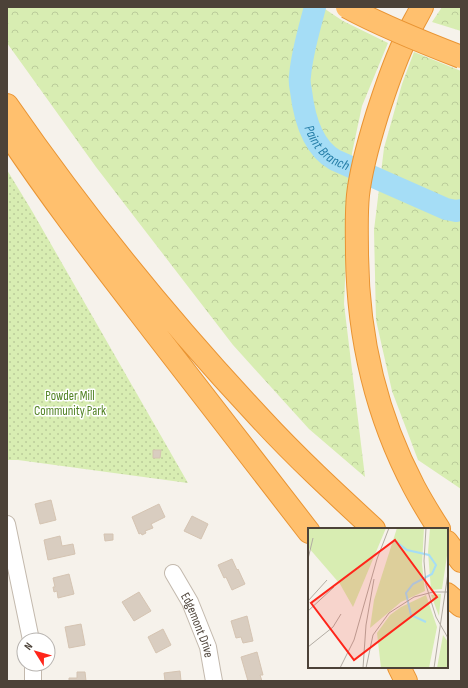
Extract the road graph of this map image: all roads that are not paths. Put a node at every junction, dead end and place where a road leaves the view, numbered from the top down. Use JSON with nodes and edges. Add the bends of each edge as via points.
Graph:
{"nodes":[{"id":1,"x":347,"y":7,"type":"edge"},
{"id":2,"x":422,"y":7,"type":"edge"},
{"id":3,"x":461,"y":57,"type":"edge"},
{"id":4,"x":7,"y":105,"type":"edge"},
{"id":5,"x":7,"y":132,"type":"edge"},
{"id":6,"x":7,"y":524,"type":"edge"},
{"id":7,"x":373,"y":528,"type":"edge"},
{"id":8,"x":437,"y":528,"type":"edge"},
{"id":9,"x":308,"y":531,"type":"edge"},
{"id":10,"x":448,"y":543,"type":"edge"},
{"id":11,"x":461,"y":561,"type":"edge"},
{"id":12,"x":173,"y":573,"type":"dead end"},
{"id":13,"x":448,"y":595,"type":"edge"},
{"id":14,"x":461,"y":606,"type":"edge"},
{"id":15,"x":29,"y":632,"type":"edge"},
{"id":16,"x":400,"y":668,"type":"edge"},
{"id":17,"x":214,"y":681,"type":"edge"},
{"id":18,"x":406,"y":681,"type":"edge"}],
"edges":[{"from":1,"to":3,"type":"highway","bridge":true},
{"from":2,"to":8,"type":"highway","via":[[404,41],[387,84],[364,159],[358,196],[357,271],[368,361],[380,406],[414,487]]},
{"from":4,"to":7,"type":"highway","via":[[86,214],[200,352],[262,420]]},
{"from":5,"to":9,"type":"highway","via":[[32,170],[118,285]]},
{"from":6,"to":15,"type":"street"},
{"from":10,"to":11,"type":"highway"},
{"from":12,"to":17,"type":"street","name":"Edgemont Drive","via":[[190,602],[208,646]]},
{"from":13,"to":14,"type":"highway"},
{"from":16,"to":18,"type":"highway"}]}
